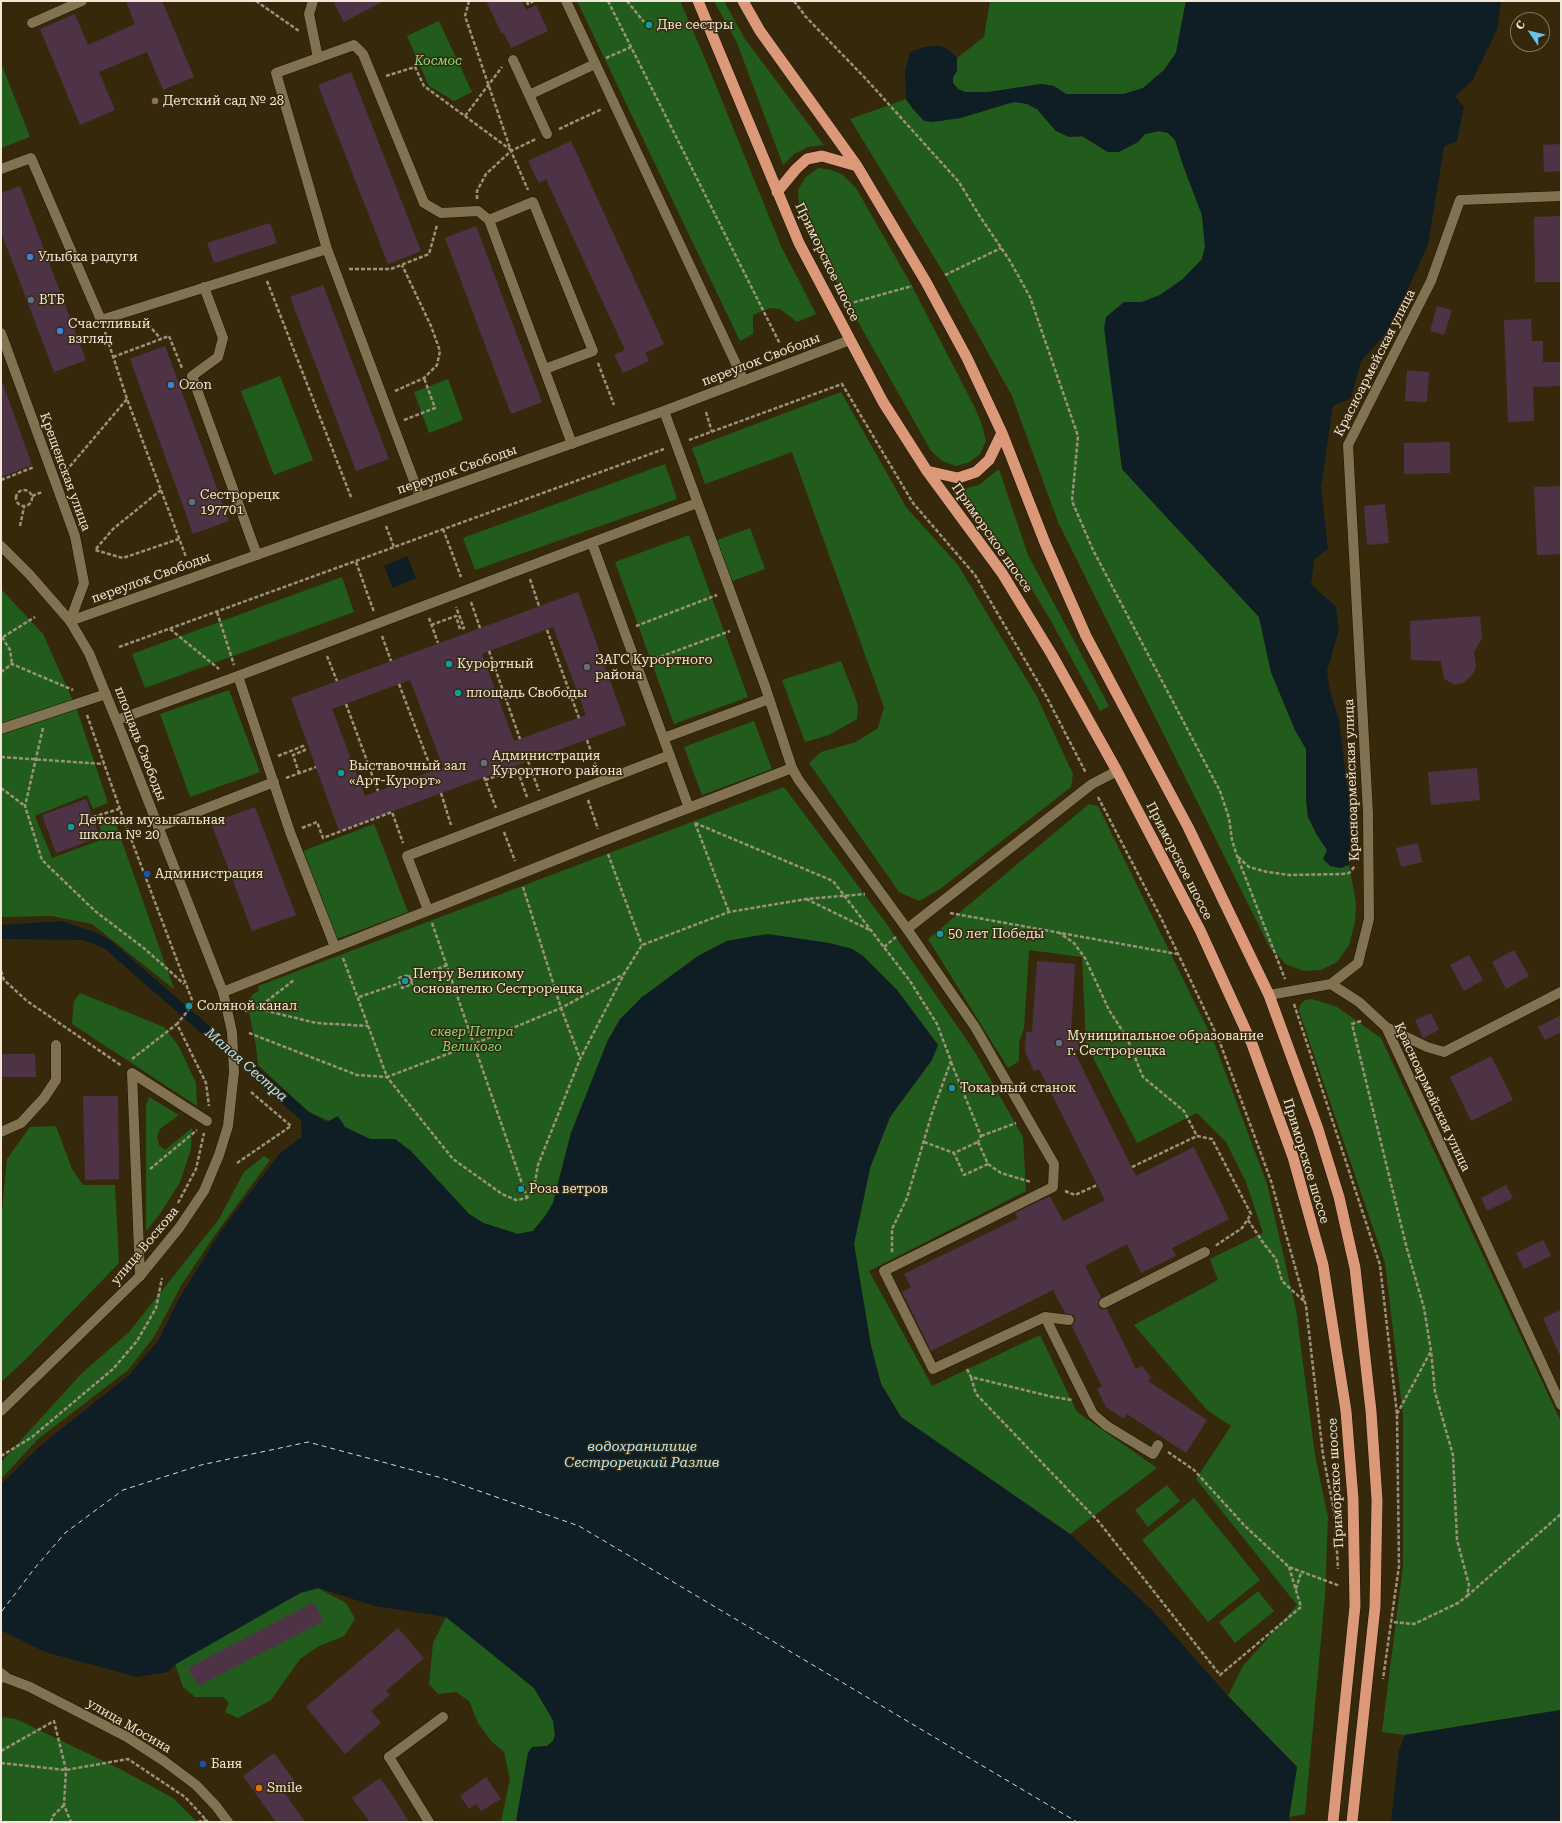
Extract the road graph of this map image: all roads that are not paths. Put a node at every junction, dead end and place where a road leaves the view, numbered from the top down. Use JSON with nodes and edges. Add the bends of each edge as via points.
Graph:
{"nodes":[{"id":1,"x":82,"y":1,"type":"edge"},
{"id":2,"x":313,"y":1,"type":"edge"},
{"id":3,"x":566,"y":1,"type":"edge"},
{"id":4,"x":698,"y":1,"type":"edge"},
{"id":5,"x":743,"y":1,"type":"edge"},
{"id":6,"x":32,"y":23,"type":"dead end"},
{"id":7,"x":318,"y":58,"type":"junction"},
{"id":8,"x":513,"y":60,"type":"road end"},
{"id":9,"x":595,"y":64,"type":"junction"},
{"id":10,"x":529,"y":95,"type":"junction"},
{"id":11,"x":547,"y":134,"type":"road end"},
{"id":12,"x":857,"y":166,"type":"junction"},
{"id":13,"x":1,"y":169,"type":"edge"},
{"id":14,"x":777,"y":192,"type":"junction"},
{"id":15,"x":1561,"y":196,"type":"edge"},
{"id":16,"x":489,"y":220,"type":"junction"},
{"id":17,"x":327,"y":249,"type":"junction"},
{"id":18,"x":204,"y":287,"type":"junction"},
{"id":19,"x":1,"y":333,"type":"edge"},
{"id":20,"x":850,"y":340,"type":"junction"},
{"id":21,"x":545,"y":369,"type":"junction"},
{"id":22,"x":744,"y":381,"type":"junction"},
{"id":23,"x":664,"y":411,"type":"junction"},
{"id":24,"x":1002,"y":433,"type":"junction"},
{"id":25,"x":572,"y":444,"type":"junction"},
{"id":26,"x":927,"y":471,"type":"junction"},
{"id":27,"x":420,"y":497,"type":"junction"},
{"id":28,"x":697,"y":503,"type":"junction"},
{"id":29,"x":592,"y":542,"type":"junction"},
{"id":30,"x":1,"y":546,"type":"edge"},
{"id":31,"x":256,"y":554,"type":"junction"},
{"id":32,"x":70,"y":621,"type":"junction"},
{"id":33,"x":234,"y":677,"type":"junction"},
{"id":34,"x":106,"y":694,"type":"junction"},
{"id":35,"x":769,"y":699,"type":"junction"},
{"id":36,"x":117,"y":720,"type":"junction"},
{"id":37,"x":1,"y":729,"type":"edge"},
{"id":38,"x":664,"y":738,"type":"junction"},
{"id":39,"x":670,"y":755,"type":"junction"},
{"id":40,"x":792,"y":768,"type":"junction"},
{"id":41,"x":1117,"y":771,"type":"junction"},
{"id":42,"x":274,"y":782,"type":"junction"},
{"id":43,"x":689,"y":808,"type":"junction"},
{"id":44,"x":158,"y":827,"type":"junction"},
{"id":45,"x":428,"y":910,"type":"junction"},
{"id":46,"x":907,"y":929,"type":"junction"},
{"id":47,"x":335,"y":947,"type":"junction"},
{"id":48,"x":1331,"y":984,"type":"junction"},
{"id":49,"x":223,"y":992,"type":"junction"},
{"id":50,"x":1561,"y":992,"type":"edge"},
{"id":51,"x":1269,"y":995,"type":"junction"},
{"id":52,"x":227,"y":1007,"type":"joint"},
{"id":53,"x":1386,"y":1027,"type":"junction"},
{"id":54,"x":56,"y":1045,"type":"dead end"},
{"id":55,"x":207,"y":1121,"type":"road end"},
{"id":56,"x":1,"y":1132,"type":"edge"},
{"id":57,"x":1204,"y":1252,"type":"road end"},
{"id":58,"x":140,"y":1276,"type":"junction"},
{"id":59,"x":1104,"y":1303,"type":"dead end"},
{"id":60,"x":1045,"y":1317,"type":"junction"},
{"id":61,"x":1069,"y":1320,"type":"dead end"},
{"id":62,"x":1561,"y":1405,"type":"edge"},
{"id":63,"x":1,"y":1412,"type":"edge"},
{"id":64,"x":1158,"y":1445,"type":"road end"},
{"id":65,"x":2,"y":1676,"type":"edge"},
{"id":66,"x":443,"y":1718,"type":"dead end"},
{"id":67,"x":1333,"y":1821,"type":"edge"},
{"id":68,"x":228,"y":1822,"type":"edge"},
{"id":69,"x":429,"y":1822,"type":"edge"},
{"id":70,"x":1352,"y":1822,"type":"edge"}],
"edges":[{"from":1,"to":6,"type":"street"},
{"from":2,"to":7,"type":"street","via":[[309,14]]},
{"from":3,"to":9,"type":"street"},
{"from":4,"to":14,"type":"highway","name":"Приморское шоссе"},
{"from":5,"to":12,"type":"highway","name":"Приморское шоссе","via":[[760,31]]},
{"from":7,"to":16,"type":"street","via":[[354,45],[363,54],[424,203],[441,213],[478,211]]},
{"from":7,"to":17,"type":"street","via":[[276,73]]},
{"from":8,"to":10,"type":"street"},
{"from":9,"to":10,"type":"street"},
{"from":9,"to":22,"type":"street"},
{"from":10,"to":11,"type":"street"},
{"from":12,"to":14,"type":"highway","via":[[822,156],[807,159]]},
{"from":12,"to":24,"type":"highway","name":"Приморское шоссе","via":[[926,282],[967,358]]},
{"from":13,"to":18,"type":"street","via":[[31,158],[101,320]]},
{"from":14,"to":20,"type":"highway","name":"Приморское шоссе","via":[[799,243]]},
{"from":15,"to":48,"type":"street","name":"Красноармейская улица","via":[[1460,200],[1431,281],[1348,445],[1368,813],[1369,919],[1358,963]]},
{"from":16,"to":21,"type":"street"},
{"from":16,"to":21,"type":"street","via":[[534,202],[593,351]]},
{"from":17,"to":18,"type":"street"},
{"from":17,"to":27,"type":"street"},
{"from":18,"to":31,"type":"street","via":[[223,338],[218,357],[192,376]]},
{"from":19,"to":32,"type":"street","name":"Крещенская улица","via":[[75,536],[84,582]]},
{"from":20,"to":22,"type":"street","name":"переулок Свободы"},
{"from":20,"to":26,"type":"highway","name":"Приморское шоссе","via":[[883,402]]},
{"from":21,"to":25,"type":"street"},
{"from":22,"to":23,"type":"street","name":"переулок Свободы"},
{"from":23,"to":25,"type":"street","name":"переулок Свободы"},
{"from":23,"to":28,"type":"street"},
{"from":24,"to":26,"type":"highway","via":[[989,460],[976,472],[958,478]]},
{"from":24,"to":51,"type":"highway","name":"Приморское шоссе","via":[[1045,543],[1086,636],[1188,827]]},
{"from":25,"to":27,"type":"street","name":"переулок Свободы"},
{"from":26,"to":41,"type":"highway","name":"Приморское шоссе","via":[[1002,573],[1052,655]]},
{"from":27,"to":31,"type":"street","name":"переулок Свободы"},
{"from":28,"to":29,"type":"street"},
{"from":28,"to":35,"type":"street"},
{"from":29,"to":33,"type":"street","via":[[468,593],[452,595]]},
{"from":29,"to":38,"type":"street"},
{"from":30,"to":32,"type":"street","name":"площадь Свободы"},
{"from":31,"to":32,"type":"street","name":"переулок Свободы"},
{"from":32,"to":34,"type":"street","name":"площадь Свободы"},
{"from":33,"to":36,"type":"street"},
{"from":33,"to":42,"type":"street"},
{"from":34,"to":36,"type":"street","name":"площадь Свободы"},
{"from":34,"to":37,"type":"street","via":[[81,697],[46,714]]},
{"from":35,"to":38,"type":"street"},
{"from":35,"to":40,"type":"street"},
{"from":36,"to":44,"type":"street","name":"площадь Свободы"},
{"from":38,"to":39,"type":"street"},
{"from":39,"to":43,"type":"street"},
{"from":39,"to":45,"type":"street","via":[[407,856]]},
{"from":40,"to":43,"type":"street"},
{"from":40,"to":46,"type":"street"},
{"from":41,"to":46,"type":"street","via":[[1092,784]]},
{"from":41,"to":67,"type":"highway","name":"Приморское шоссе","via":[[1200,930],[1252,1044],[1293,1157],[1323,1265],[1346,1411],[1355,1606]]},
{"from":42,"to":44,"type":"street"},
{"from":42,"to":47,"type":"street","via":[[290,832]]},
{"from":43,"to":45,"type":"street"},
{"from":44,"to":49,"type":"street","name":"площадь Свободы"},
{"from":45,"to":47,"type":"street"},
{"from":46,"to":60,"type":"street","via":[[975,1027],[1054,1164],[1053,1187],[884,1271],[933,1369]]},
{"from":47,"to":49,"type":"street"},
{"from":48,"to":51,"type":"street"},
{"from":48,"to":53,"type":"street","name":"Красноармейская улица","via":[[1358,1002]]},
{"from":49,"to":52,"type":"street","name":"площадь Свободы"},
{"from":50,"to":53,"type":"street","via":[[1444,1052],[1427,1047]]},
{"from":51,"to":70,"type":"highway","name":"Приморское шоссе","via":[[1318,1129],[1339,1198],[1355,1268],[1371,1410],[1377,1500],[1376,1608]]},
{"from":52,"to":58,"type":"street","name":"улица Воскова","via":[[232,1032],[234,1072],[228,1126],[219,1155],[204,1191],[179,1228]]},
{"from":53,"to":62,"type":"street","name":"Красноармейская улица"},
{"from":54,"to":56,"type":"street","via":[[56,1080],[44,1098],[21,1123]]},
{"from":55,"to":58,"type":"street","via":[[132,1072]]},
{"from":57,"to":59,"type":"street"},
{"from":58,"to":63,"type":"street","name":"улица Воскова"},
{"from":60,"to":61,"type":"street"},
{"from":60,"to":64,"type":"street","via":[[1093,1414],[1107,1426],[1153,1454]]},
{"from":65,"to":68,"type":"street","name":"улица Мосина","via":[[127,1737],[196,1785]]},
{"from":66,"to":69,"type":"street","via":[[389,1758]]}]}
